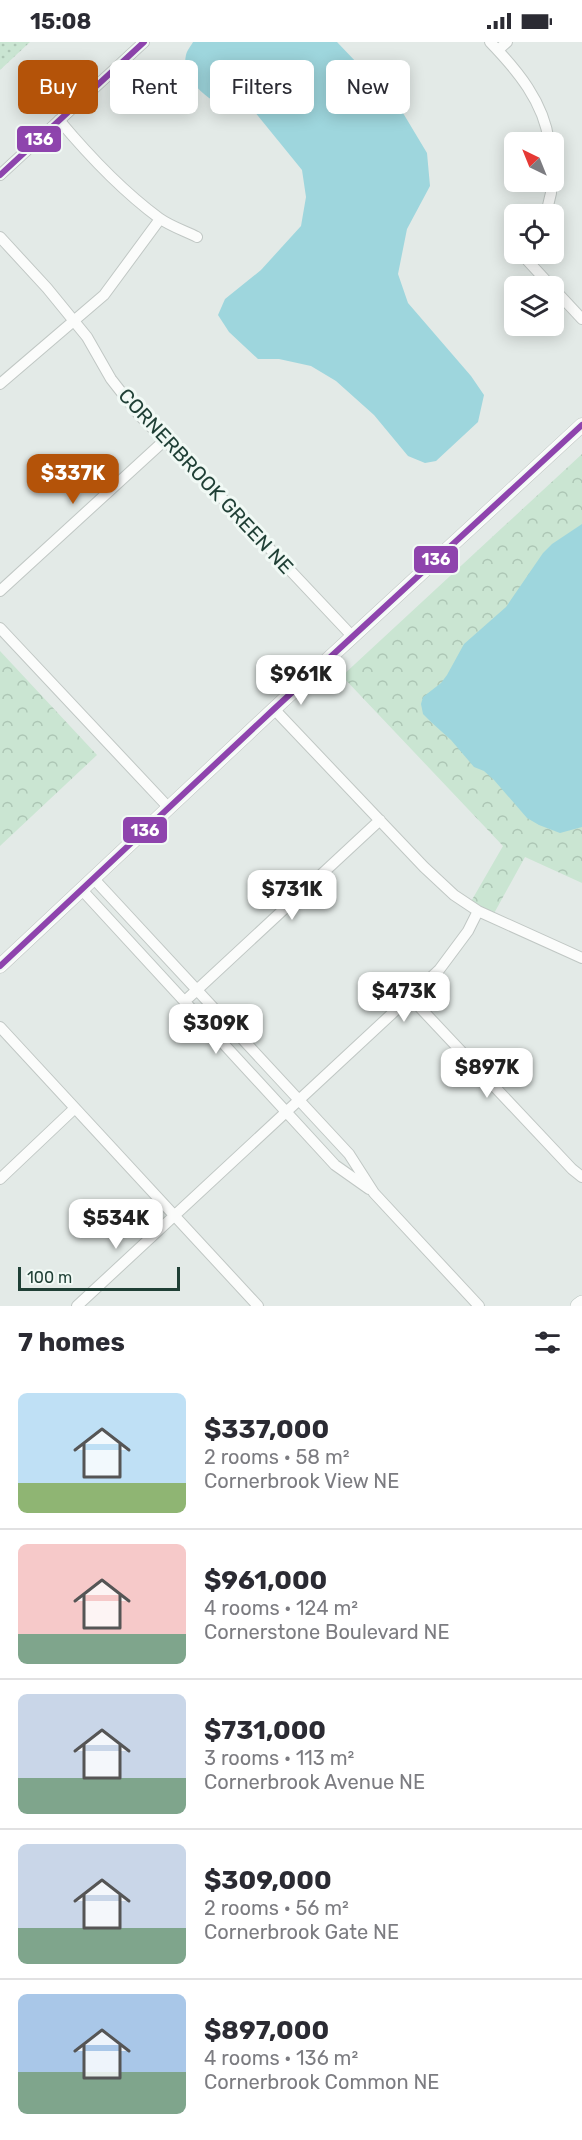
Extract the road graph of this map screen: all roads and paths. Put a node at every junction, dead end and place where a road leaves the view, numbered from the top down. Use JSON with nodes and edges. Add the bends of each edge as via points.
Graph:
{"nodes":[{"id":1,"x":144,"y":42,"type":"edge"},
{"id":2,"x":507,"y":42,"type":"edge"},
{"id":3,"x":494,"y":46,"type":"edge"},
{"id":4,"x":59,"y":120,"type":"junction"},
{"id":5,"x":546,"y":132,"type":"edge"},
{"id":6,"x":0,"y":175,"type":"edge"},
{"id":7,"x":160,"y":219,"type":"junction"},
{"id":8,"x":0,"y":237,"type":"edge"},
{"id":9,"x":197,"y":237,"type":"dead end"},
{"id":10,"x":530,"y":264,"type":"edge"},
{"id":11,"x":541,"y":276,"type":"edge"},
{"id":12,"x":564,"y":300,"type":"edge"},
{"id":13,"x":582,"y":319,"type":"edge"},
{"id":14,"x":73,"y":321,"type":"junction"},
{"id":15,"x":0,"y":384,"type":"edge"},
{"id":16,"x":582,"y":425,"type":"edge"},
{"id":17,"x":165,"y":440,"type":"junction"},
{"id":18,"x":0,"y":591,"type":"edge"},
{"id":19,"x":0,"y":628,"type":"edge"},
{"id":20,"x":353,"y":637,"type":"junction"},
{"id":21,"x":274,"y":709,"type":"junction"},
{"id":22,"x":169,"y":808,"type":"junction"},
{"id":23,"x":380,"y":820,"type":"junction"},
{"id":24,"x":94,"y":879,"type":"junction"},
{"id":25,"x":82,"y":890,"type":"junction"},
{"id":26,"x":478,"y":911,"type":"junction"},
{"id":27,"x":582,"y":958,"type":"edge"},
{"id":28,"x":0,"y":966,"type":"edge"},
{"id":29,"x":197,"y":990,"type":"junction"},
{"id":30,"x":411,"y":998,"type":"junction"},
{"id":31,"x":185,"y":1001,"type":"junction"},
{"id":32,"x":0,"y":1027,"type":"edge"},
{"id":33,"x":294,"y":1106,"type":"junction"},
{"id":34,"x":75,"y":1108,"type":"junction"},
{"id":35,"x":582,"y":1177,"type":"edge"},
{"id":36,"x":0,"y":1179,"type":"edge"},
{"id":37,"x":374,"y":1193,"type":"junction"},
{"id":38,"x":174,"y":1216,"type":"junction"},
{"id":39,"x":582,"y":1303,"type":"edge"},
{"id":40,"x":77,"y":1306,"type":"edge"},
{"id":41,"x":258,"y":1306,"type":"edge"},
{"id":42,"x":479,"y":1306,"type":"edge"},
{"id":43,"x":578,"y":1306,"type":"edge"}],
"edges":[{"from":1,"to":4,"type":"street"},
{"from":2,"to":3,"type":"street"},
{"from":3,"to":5,"type":"street","via":[[527,84]]},
{"from":4,"to":6,"type":"street"},
{"from":4,"to":7,"type":"street","via":[[104,172]]},
{"from":7,"to":9,"type":"street"},
{"from":7,"to":14,"type":"street","via":[[104,295]]},
{"from":8,"to":14,"type":"street","name":"CORNERBROOK GREEN NE"},
{"from":10,"to":11,"type":"street"},
{"from":12,"to":13,"type":"street"},
{"from":14,"to":15,"type":"street"},
{"from":14,"to":17,"type":"street","name":"CORNERBROOK GREEN NE","via":[[123,396]]},
{"from":16,"to":20,"type":"street"},
{"from":17,"to":18,"type":"street"},
{"from":17,"to":20,"type":"street","name":"CORNERBROOK GREEN NE"},
{"from":19,"to":22,"type":"street"},
{"from":20,"to":21,"type":"street"},
{"from":21,"to":22,"type":"street"},
{"from":21,"to":23,"type":"street"},
{"from":22,"to":24,"type":"street"},
{"from":23,"to":26,"type":"street","via":[[434,877]]},
{"from":23,"to":29,"type":"street"},
{"from":24,"to":25,"type":"street"},
{"from":24,"to":29,"type":"street"},
{"from":25,"to":28,"type":"street"},
{"from":25,"to":31,"type":"street"},
{"from":26,"to":27,"type":"street"},
{"from":26,"to":30,"type":"street","via":[[449,958]]},
{"from":29,"to":31,"type":"street"},
{"from":29,"to":33,"type":"street"},
{"from":30,"to":33,"type":"street"},
{"from":30,"to":35,"type":"street"},
{"from":31,"to":33,"type":"street"},
{"from":32,"to":34,"type":"street"},
{"from":33,"to":37,"type":"street","via":[[349,1154]]},
{"from":33,"to":37,"type":"street","via":[[335,1165]]},
{"from":33,"to":38,"type":"street"},
{"from":34,"to":36,"type":"street"},
{"from":34,"to":38,"type":"street"},
{"from":37,"to":42,"type":"street"},
{"from":38,"to":40,"type":"street"},
{"from":38,"to":41,"type":"street"},
{"from":39,"to":43,"type":"main road"}]}
